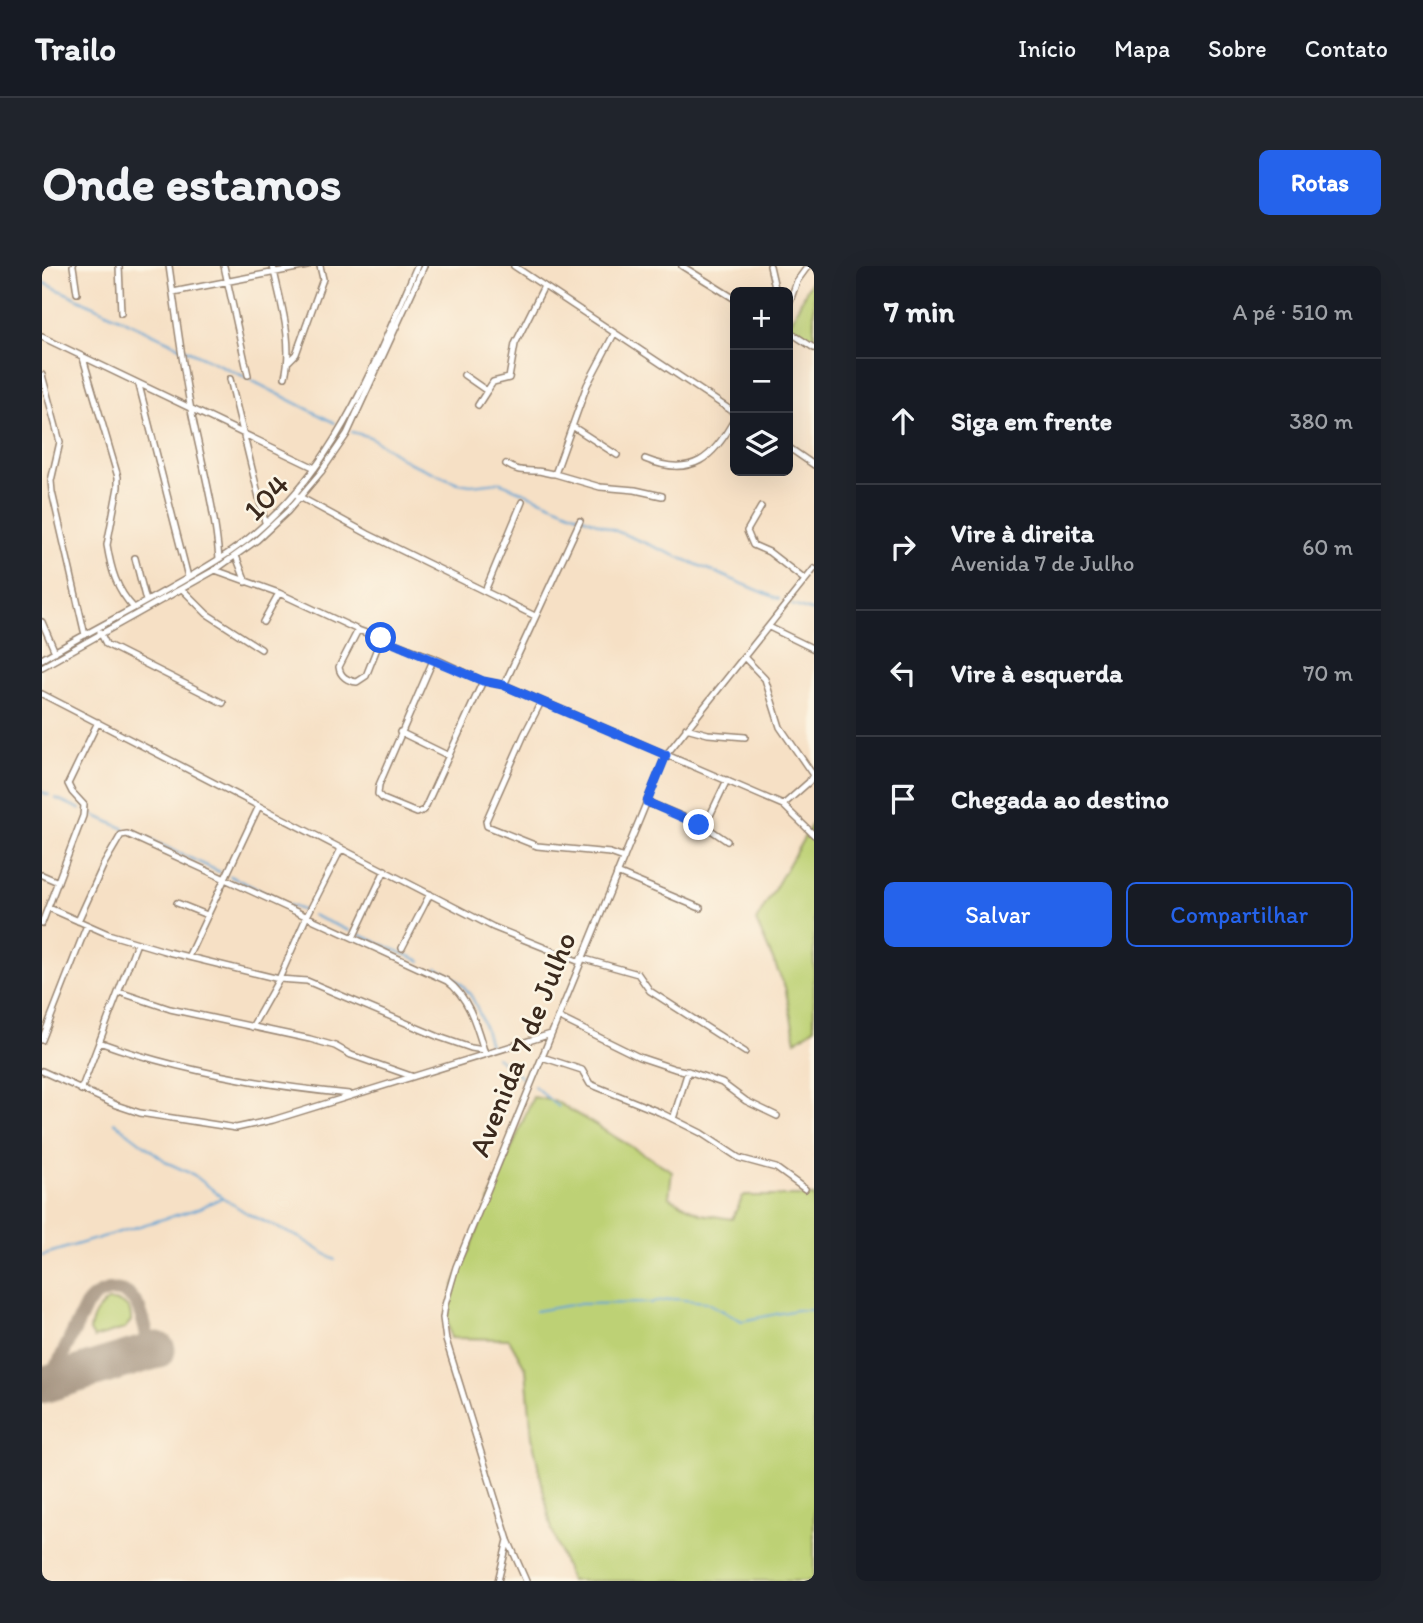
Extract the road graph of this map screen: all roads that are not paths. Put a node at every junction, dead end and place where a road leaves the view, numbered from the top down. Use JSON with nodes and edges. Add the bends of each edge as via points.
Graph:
{"nodes":[{"id":1,"x":73,"y":266,"type":"edge"},
{"id":2,"x":119,"y":266,"type":"edge"},
{"id":3,"x":169,"y":266,"type":"edge"},
{"id":4,"x":224,"y":266,"type":"edge"},
{"id":5,"x":307,"y":266,"type":"edge"},
{"id":6,"x":320,"y":266,"type":"edge"},
{"id":7,"x":417,"y":266,"type":"edge"},
{"id":8,"x":424,"y":266,"type":"edge"},
{"id":9,"x":514,"y":266,"type":"edge"},
{"id":10,"x":682,"y":266,"type":"edge"},
{"id":11,"x":770,"y":266,"type":"edge"},
{"id":12,"x":808,"y":266,"type":"edge"},
{"id":13,"x":273,"y":269,"type":"edge"},
{"id":14,"x":694,"y":269,"type":"edge"},
{"id":15,"x":227,"y":282,"type":"junction"},
{"id":16,"x":544,"y":286,"type":"junction"},
{"id":17,"x":775,"y":287,"type":"edge"},
{"id":18,"x":173,"y":292,"type":"junction"},
{"id":19,"x":77,"y":293,"type":"dead end"},
{"id":20,"x":793,"y":293,"type":"edge"},
{"id":21,"x":730,"y":295,"type":"edge"},
{"id":22,"x":121,"y":313,"type":"dead end"},
{"id":23,"x":614,"y":334,"type":"junction"},
{"id":24,"x":793,"y":334,"type":"edge"},
{"id":25,"x":42,"y":337,"type":"edge"},
{"id":26,"x":814,"y":348,"type":"edge"},
{"id":27,"x":83,"y":357,"type":"junction"},
{"id":28,"x":289,"y":361,"type":"junction"},
{"id":29,"x":42,"y":374,"type":"edge"},
{"id":30,"x":248,"y":375,"type":"dead end"},
{"id":31,"x":464,"y":375,"type":"dead end"},
{"id":32,"x":285,"y":377,"type":"dead end"},
{"id":33,"x":230,"y":379,"type":"dead end"},
{"id":34,"x":139,"y":385,"type":"junction"},
{"id":35,"x":365,"y":390,"type":"junction"},
{"id":36,"x":487,"y":391,"type":"junction"},
{"id":37,"x":478,"y":404,"type":"dead end"},
{"id":38,"x":730,"y":410,"type":"edge"},
{"id":39,"x":191,"y":411,"type":"junction"},
{"id":40,"x":572,"y":426,"type":"junction"},
{"id":41,"x":347,"y":427,"type":"junction"},
{"id":42,"x":730,"y":428,"type":"edge"},
{"id":43,"x":242,"y":435,"type":"junction"},
{"id":44,"x":793,"y":450,"type":"edge"},
{"id":45,"x":617,"y":455,"type":"dead end"},
{"id":46,"x":645,"y":459,"type":"dead end"},
{"id":47,"x":506,"y":464,"type":"dead end"},
{"id":48,"x":814,"y":465,"type":"edge"},
{"id":49,"x":315,"y":468,"type":"junction"},
{"id":50,"x":555,"y":474,"type":"junction"},
{"id":51,"x":42,"y":483,"type":"edge"},
{"id":52,"x":51,"y":487,"type":"junction"},
{"id":53,"x":297,"y":495,"type":"junction"},
{"id":54,"x":663,"y":496,"type":"dead end"},
{"id":55,"x":522,"y":502,"type":"dead end"},
{"id":56,"x":761,"y":507,"type":"dead end"},
{"id":57,"x":580,"y":521,"type":"dead end"},
{"id":58,"x":265,"y":522,"type":"junction"},
{"id":59,"x":236,"y":556,"type":"junction"},
{"id":60,"x":135,"y":558,"type":"dead end"},
{"id":61,"x":219,"y":559,"type":"junction"},
{"id":62,"x":212,"y":564,"type":"junction"},
{"id":63,"x":814,"y":569,"type":"edge"},
{"id":64,"x":215,"y":570,"type":"junction"},
{"id":65,"x":188,"y":577,"type":"junction"},
{"id":66,"x":805,"y":580,"type":"junction"},
{"id":67,"x":246,"y":582,"type":"junction"},
{"id":68,"x":182,"y":589,"type":"junction"},
{"id":69,"x":485,"y":592,"type":"junction"},
{"id":70,"x":279,"y":593,"type":"junction"},
{"id":71,"x":146,"y":601,"type":"junction"},
{"id":72,"x":134,"y":608,"type":"junction"},
{"id":73,"x":535,"y":616,"type":"junction"},
{"id":74,"x":42,"y":622,"type":"edge"},
{"id":75,"x":263,"y":622,"type":"dead end"},
{"id":76,"x":769,"y":627,"type":"junction"},
{"id":77,"x":98,"y":628,"type":"junction"},
{"id":78,"x":358,"y":630,"type":"junction"},
{"id":79,"x":85,"y":635,"type":"junction"},
{"id":80,"x":101,"y":635,"type":"junction"},
{"id":81,"x":381,"y":638,"type":"junction"},
{"id":82,"x":261,"y":649,"type":"dead end"},
{"id":83,"x":814,"y":649,"type":"edge"},
{"id":84,"x":55,"y":652,"type":"junction"},
{"id":85,"x":43,"y":656,"type":"edge"},
{"id":86,"x":744,"y":657,"type":"junction"},
{"id":87,"x":434,"y":658,"type":"junction"},
{"id":88,"x":42,"y":667,"type":"edge"},
{"id":89,"x":483,"y":681,"type":"junction"},
{"id":90,"x":503,"y":685,"type":"junction"},
{"id":91,"x":42,"y":694,"type":"edge"},
{"id":92,"x":541,"y":702,"type":"junction"},
{"id":93,"x":223,"y":703,"type":"dead end"},
{"id":94,"x":98,"y":722,"type":"junction"},
{"id":95,"x":686,"y":727,"type":"junction"},
{"id":96,"x":400,"y":733,"type":"junction"},
{"id":97,"x":745,"y":737,"type":"dead end"},
{"id":98,"x":666,"y":755,"type":"junction"},
{"id":99,"x":449,"y":756,"type":"junction"},
{"id":100,"x":727,"y":780,"type":"junction"},
{"id":101,"x":647,"y":802,"type":"junction"},
{"id":102,"x":783,"y":805,"type":"junction"},
{"id":103,"x":259,"y":806,"type":"junction"},
{"id":104,"x":705,"y":825,"type":"junction"},
{"id":105,"x":814,"y":835,"type":"edge"},
{"id":106,"x":727,"y":841,"type":"dead end"},
{"id":107,"x":341,"y":849,"type":"junction"},
{"id":108,"x":624,"y":858,"type":"junction"},
{"id":109,"x":385,"y":870,"type":"junction"},
{"id":110,"x":617,"y":873,"type":"junction"},
{"id":111,"x":42,"y":875,"type":"edge"},
{"id":112,"x":224,"y":878,"type":"junction"},
{"id":113,"x":58,"y":882,"type":"junction"},
{"id":114,"x":430,"y":894,"type":"junction"},
{"id":115,"x":177,"y":903,"type":"dead end"},
{"id":116,"x":49,"y":908,"type":"junction"},
{"id":117,"x":700,"y":908,"type":"dead end"},
{"id":118,"x":207,"y":915,"type":"junction"},
{"id":119,"x":306,"y":918,"type":"junction"},
{"id":120,"x":78,"y":921,"type":"junction"},
{"id":121,"x":42,"y":923,"type":"edge"},
{"id":122,"x":87,"y":925,"type":"junction"},
{"id":123,"x":353,"y":938,"type":"junction"},
{"id":124,"x":137,"y":943,"type":"junction"},
{"id":125,"x":402,"y":948,"type":"dead end"},
{"id":126,"x":188,"y":957,"type":"junction"},
{"id":127,"x":581,"y":960,"type":"junction"},
{"id":128,"x":279,"y":979,"type":"junction"},
{"id":129,"x":119,"y":992,"type":"junction"},
{"id":130,"x":558,"y":1017,"type":"junction"},
{"id":131,"x":252,"y":1027,"type":"junction"},
{"id":132,"x":551,"y":1034,"type":"junction"},
{"id":133,"x":42,"y":1041,"type":"edge"},
{"id":134,"x":99,"y":1042,"type":"junction"},
{"id":135,"x":484,"y":1052,"type":"junction"},
{"id":136,"x":745,"y":1052,"type":"dead end"},
{"id":137,"x":542,"y":1057,"type":"junction"},
{"id":138,"x":42,"y":1071,"type":"edge"},
{"id":139,"x":688,"y":1071,"type":"junction"},
{"id":140,"x":411,"y":1076,"type":"junction"},
{"id":141,"x":81,"y":1090,"type":"junction"},
{"id":142,"x":353,"y":1094,"type":"junction"},
{"id":143,"x":777,"y":1116,"type":"dead end"},
{"id":144,"x":673,"y":1119,"type":"junction"},
{"id":145,"x":805,"y":1189,"type":"dead end"},
{"id":146,"x":508,"y":1540,"type":"junction"},
{"id":147,"x":498,"y":1581,"type":"edge"},
{"id":148,"x":526,"y":1581,"type":"edge"}],
"edges":[{"from":1,"to":19,"type":"street"},
{"from":2,"to":22,"type":"street"},
{"from":3,"to":18,"type":"street"},
{"from":4,"to":15,"type":"street"},
{"from":5,"to":13,"type":"street"},
{"from":6,"to":28,"type":"street","via":[[323,279],[296,354]]},
{"from":7,"to":35,"type":"street"},
{"from":8,"to":35,"type":"street","name":"104"},
{"from":9,"to":16,"type":"street"},
{"from":10,"to":14,"type":"street"},
{"from":11,"to":17,"type":"street"},
{"from":12,"to":20,"type":"street"},
{"from":13,"to":15,"type":"street"},
{"from":13,"to":28,"type":"street"},
{"from":14,"to":21,"type":"street"},
{"from":15,"to":18,"type":"street"},
{"from":15,"to":30,"type":"street"},
{"from":16,"to":23,"type":"street"},
{"from":16,"to":36,"type":"street","via":[[515,344],[509,378],[494,382]]},
{"from":18,"to":39,"type":"street"},
{"from":23,"to":38,"type":"street"},
{"from":23,"to":40,"type":"street"},
{"from":24,"to":26,"type":"street"},
{"from":25,"to":27,"type":"street"},
{"from":27,"to":34,"type":"street"},
{"from":27,"to":72,"type":"street","via":[[118,477],[107,545],[118,588]]},
{"from":28,"to":32,"type":"street"},
{"from":29,"to":52,"type":"street","via":[[60,442]]},
{"from":31,"to":36,"type":"street"},
{"from":33,"to":43,"type":"street"},
{"from":34,"to":39,"type":"street","via":[[179,401]]},
{"from":34,"to":65,"type":"street"},
{"from":35,"to":41,"type":"street","name":"104"},
{"from":36,"to":37,"type":"street"},
{"from":39,"to":43,"type":"street"},
{"from":39,"to":61,"type":"street","via":[[213,504]]},
{"from":40,"to":45,"type":"street"},
{"from":40,"to":50,"type":"street"},
{"from":41,"to":49,"type":"street"},
{"from":41,"to":53,"type":"street","name":"104","via":[[320,472]]},
{"from":42,"to":46,"type":"street","via":[[713,452],[693,464],[671,466]]},
{"from":43,"to":49,"type":"street"},
{"from":43,"to":58,"type":"street"},
{"from":44,"to":48,"type":"street"},
{"from":47,"to":50,"type":"street","via":[[524,472]]},
{"from":49,"to":53,"type":"street"},
{"from":50,"to":54,"type":"street"},
{"from":51,"to":52,"type":"street"},
{"from":52,"to":79,"type":"street"},
{"from":53,"to":58,"type":"street"},
{"from":53,"to":59,"type":"street","name":"104","via":[[273,526]]},
{"from":53,"to":69,"type":"street"},
{"from":55,"to":69,"type":"street"},
{"from":56,"to":66,"type":"street","via":[[747,531],[753,545]]},
{"from":57,"to":73,"type":"street"},
{"from":58,"to":61,"type":"street"},
{"from":59,"to":64,"type":"street","name":"104"},
{"from":59,"to":67,"type":"street"},
{"from":60,"to":71,"type":"street"},
{"from":61,"to":62,"type":"street"},
{"from":62,"to":64,"type":"street"},
{"from":62,"to":65,"type":"street"},
{"from":63,"to":66,"type":"street","name":"Avenida 7 de Julho"},
{"from":64,"to":67,"type":"street"},
{"from":64,"to":68,"type":"street","name":"104"},
{"from":65,"to":71,"type":"street"},
{"from":66,"to":76,"type":"street","name":"Avenida 7 de Julho"},
{"from":67,"to":70,"type":"street"},
{"from":68,"to":80,"type":"street","name":"104"},
{"from":68,"to":82,"type":"street","via":[[207,614]]},
{"from":69,"to":73,"type":"street"},
{"from":70,"to":75,"type":"street"},
{"from":70,"to":78,"type":"street"},
{"from":71,"to":72,"type":"street"},
{"from":72,"to":77,"type":"street"},
{"from":73,"to":90,"type":"street"},
{"from":74,"to":84,"type":"street"},
{"from":76,"to":83,"type":"street"},
{"from":76,"to":86,"type":"street","name":"Avenida 7 de Julho"},
{"from":77,"to":79,"type":"street"},
{"from":77,"to":80,"type":"street"},
{"from":78,"to":81,"type":"street"},
{"from":78,"to":81,"type":"street","via":[[339,667],[342,676],[352,681],[366,676]]},
{"from":79,"to":84,"type":"street"},
{"from":80,"to":88,"type":"street","name":"104"},
{"from":80,"to":93,"type":"street","via":[[106,644]]},
{"from":81,"to":87,"type":"street"},
{"from":84,"to":85,"type":"street"},
{"from":86,"to":95,"type":"street","name":"Avenida 7 de Julho"},
{"from":86,"to":102,"type":"street","via":[[765,679],[780,727],[813,773]]},
{"from":87,"to":89,"type":"street"},
{"from":87,"to":96,"type":"street"},
{"from":89,"to":90,"type":"street"},
{"from":89,"to":99,"type":"street"},
{"from":90,"to":92,"type":"street"},
{"from":91,"to":94,"type":"street"},
{"from":92,"to":98,"type":"street"},
{"from":92,"to":108,"type":"street","via":[[487,826],[542,848]]},
{"from":94,"to":103,"type":"street"},
{"from":94,"to":113,"type":"street","via":[[68,785],[84,808]]},
{"from":95,"to":97,"type":"street"},
{"from":95,"to":98,"type":"street","name":"Avenida 7 de Julho"},
{"from":96,"to":99,"type":"street"},
{"from":96,"to":99,"type":"street","via":[[377,789],[383,799],[417,813],[424,810]]},
{"from":98,"to":100,"type":"street"},
{"from":98,"to":101,"type":"street","name":"Avenida 7 de Julho"},
{"from":100,"to":102,"type":"street"},
{"from":100,"to":104,"type":"street"},
{"from":101,"to":104,"type":"street"},
{"from":101,"to":108,"type":"street","name":"Avenida 7 de Julho"},
{"from":102,"to":105,"type":"street"},
{"from":103,"to":107,"type":"street"},
{"from":103,"to":112,"type":"street"},
{"from":104,"to":106,"type":"street"},
{"from":107,"to":109,"type":"street"},
{"from":107,"to":119,"type":"street"},
{"from":108,"to":110,"type":"street","name":"Avenida 7 de Julho"},
{"from":109,"to":114,"type":"street"},
{"from":109,"to":123,"type":"street"},
{"from":110,"to":117,"type":"street"},
{"from":110,"to":127,"type":"street","name":"Avenida 7 de Julho"},
{"from":111,"to":113,"type":"street"},
{"from":112,"to":118,"type":"street"},
{"from":112,"to":119,"type":"street"},
{"from":112,"to":120,"type":"street","via":[[124,834],[104,864]]},
{"from":113,"to":116,"type":"street"},
{"from":114,"to":125,"type":"street"},
{"from":114,"to":127,"type":"street","via":[[493,927]]},
{"from":115,"to":118,"type":"street"},
{"from":116,"to":120,"type":"street"},
{"from":116,"to":121,"type":"street"},
{"from":118,"to":126,"type":"street"},
{"from":119,"to":123,"type":"street"},
{"from":119,"to":128,"type":"street"},
{"from":120,"to":122,"type":"street"},
{"from":122,"to":124,"type":"street"},
{"from":122,"to":133,"type":"street"},
{"from":123,"to":135,"type":"street","via":[[456,988]]},
{"from":124,"to":126,"type":"street"},
{"from":124,"to":129,"type":"street"},
{"from":126,"to":128,"type":"street"},
{"from":127,"to":130,"type":"street","name":"Avenida 7 de Julho"},
{"from":127,"to":136,"type":"street","via":[[638,974],[650,991]]},
{"from":128,"to":131,"type":"street"},
{"from":128,"to":135,"type":"street","via":[[319,985]]},
{"from":129,"to":131,"type":"street"},
{"from":129,"to":134,"type":"street"},
{"from":130,"to":132,"type":"street","name":"Avenida 7 de Julho"},
{"from":130,"to":139,"type":"street","via":[[639,1058]]},
{"from":131,"to":140,"type":"street","via":[[335,1046]]},
{"from":132,"to":135,"type":"street"},
{"from":132,"to":137,"type":"street","name":"Avenida 7 de Julho"},
{"from":134,"to":141,"type":"street"},
{"from":134,"to":142,"type":"street","via":[[230,1076]]},
{"from":135,"to":140,"type":"street"},
{"from":137,"to":144,"type":"street","via":[[577,1067],[590,1084]]},
{"from":137,"to":146,"type":"street","name":"Avenida 7 de Julho","via":[[456,1267],[443,1318]]},
{"from":138,"to":141,"type":"street"},
{"from":139,"to":143,"type":"street","via":[[722,1083]]},
{"from":139,"to":144,"type":"street"},
{"from":140,"to":142,"type":"street"},
{"from":141,"to":142,"type":"street","via":[[140,1113],[236,1128]]},
{"from":144,"to":145,"type":"street","via":[[736,1157],[776,1168]]},
{"from":146,"to":147,"type":"street"},
{"from":146,"to":148,"type":"street","name":"Avenida 7 de Julho"}]}
